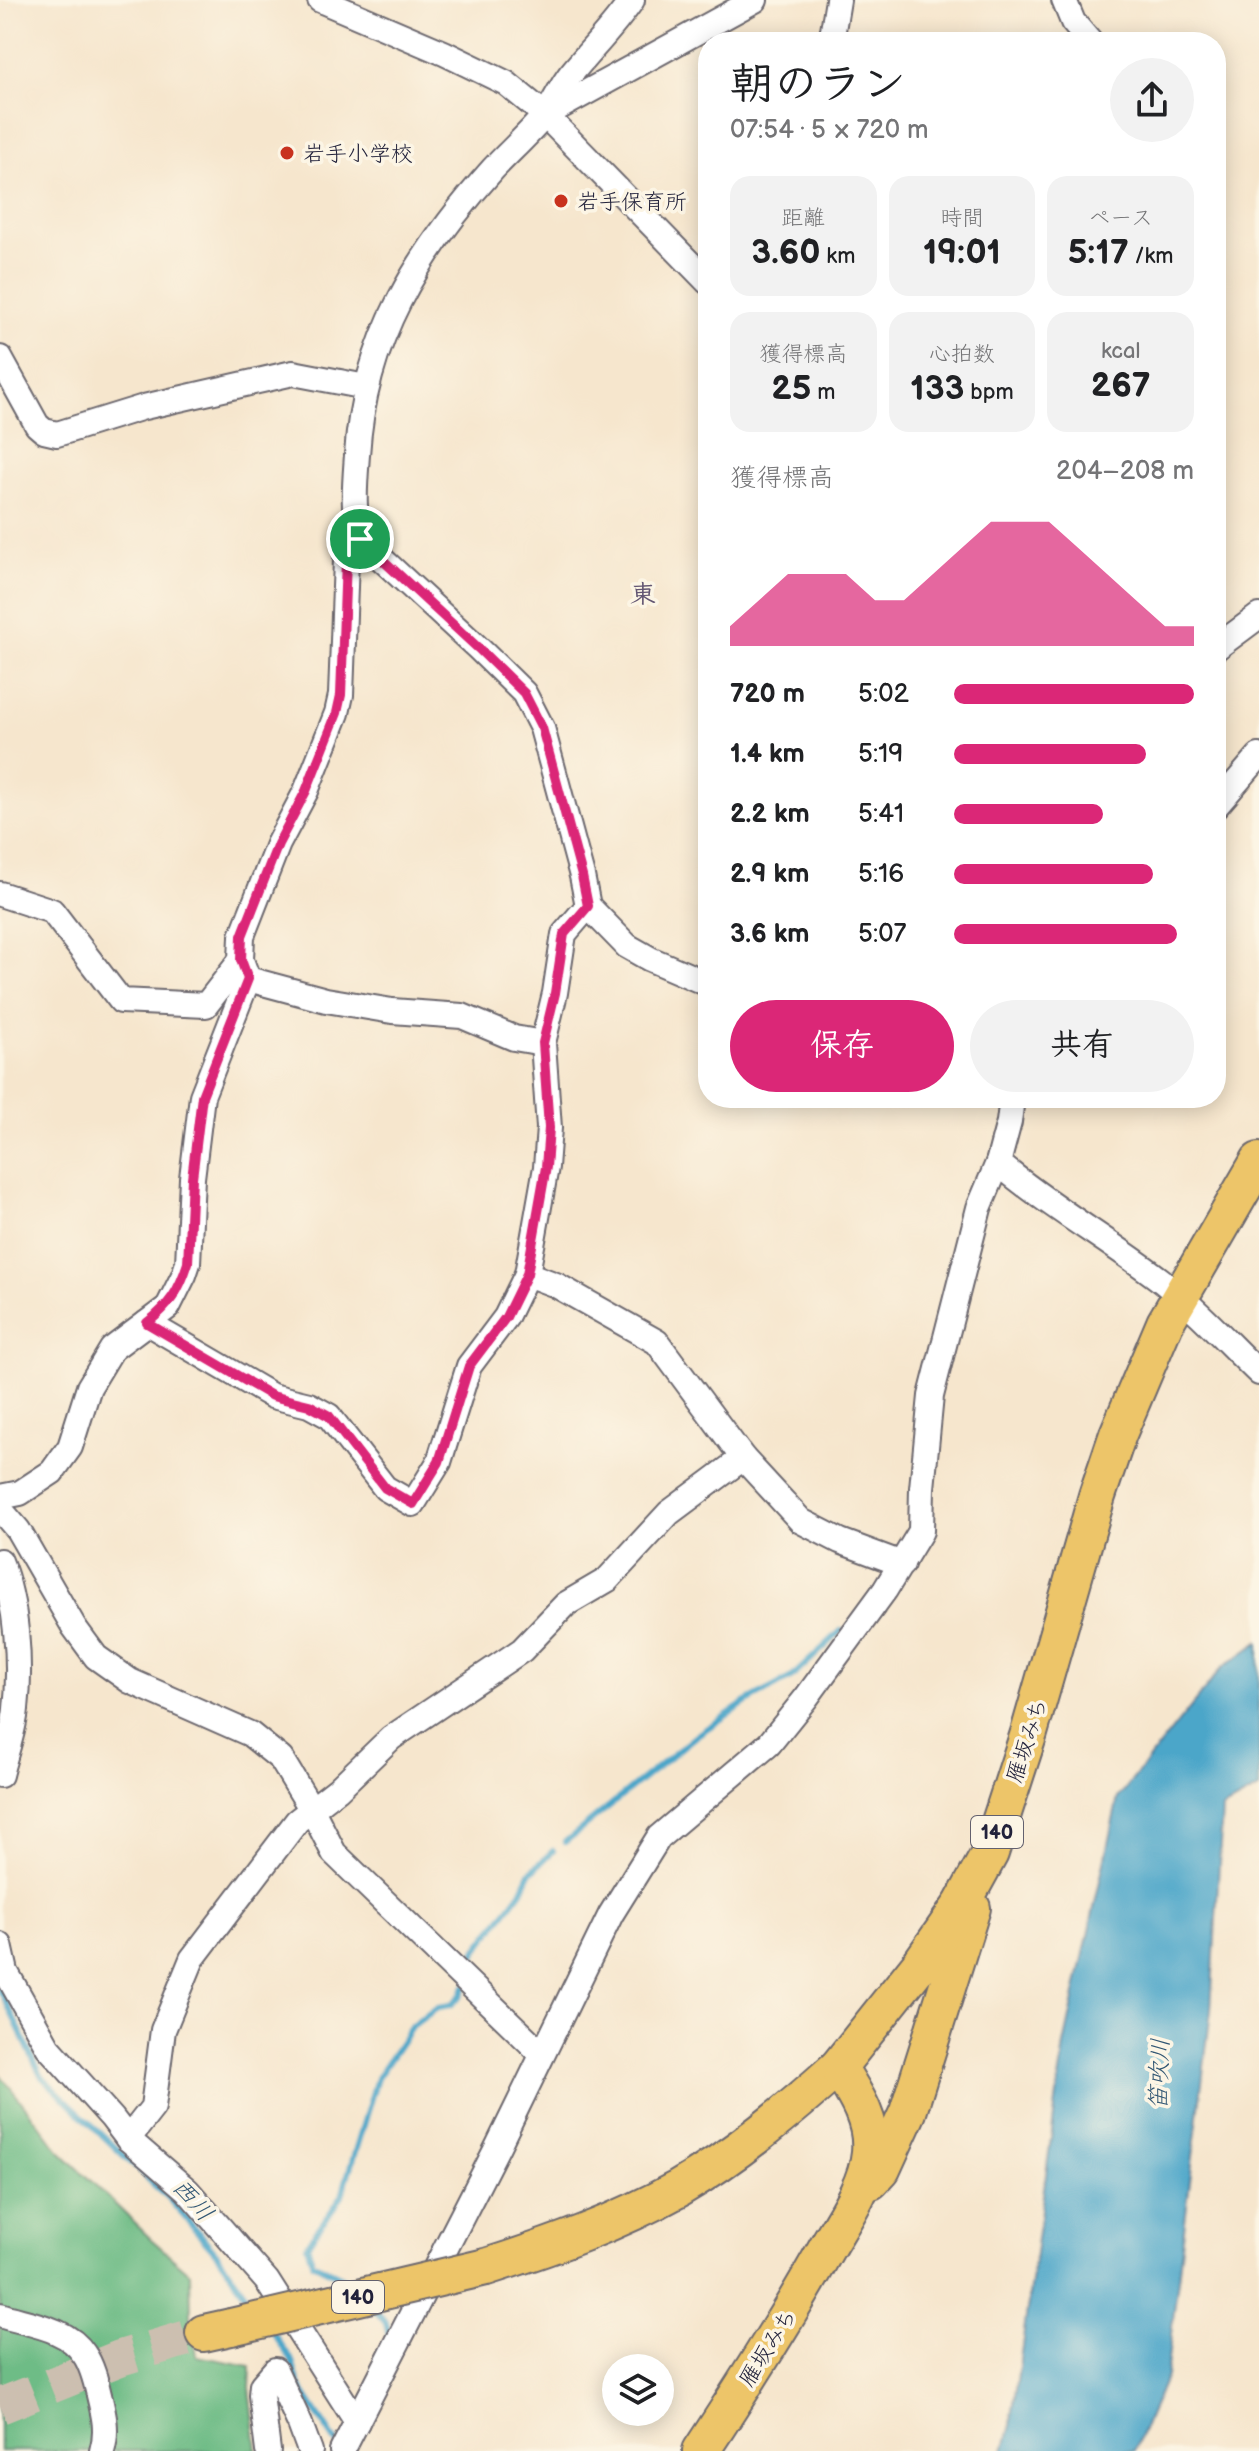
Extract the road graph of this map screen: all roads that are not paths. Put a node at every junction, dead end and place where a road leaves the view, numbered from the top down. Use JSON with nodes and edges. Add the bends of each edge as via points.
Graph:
{"nodes":[{"id":1,"x":320,"y":0,"type":"edge"},
{"id":2,"x":632,"y":0,"type":"edge"},
{"id":3,"x":755,"y":0,"type":"edge"},
{"id":4,"x":838,"y":0,"type":"edge"},
{"id":5,"x":1064,"y":0,"type":"edge"},
{"id":6,"x":833,"y":32,"type":"edge"},
{"id":7,"x":1082,"y":32,"type":"edge"},
{"id":8,"x":545,"y":115,"type":"junction"},
{"id":9,"x":698,"y":272,"type":"edge"},
{"id":10,"x":0,"y":358,"type":"edge"},
{"id":11,"x":366,"y":387,"type":"junction"},
{"id":12,"x":360,"y":539,"type":"junction"},
{"id":13,"x":1259,"y":616,"type":"edge"},
{"id":14,"x":1226,"y":641,"type":"edge"},
{"id":15,"x":1259,"y":756,"type":"edge"},
{"id":16,"x":1226,"y":794,"type":"edge"},
{"id":17,"x":0,"y":894,"type":"edge"},
{"id":18,"x":588,"y":906,"type":"junction"},
{"id":19,"x":245,"y":969,"type":"junction"},
{"id":20,"x":698,"y":980,"type":"edge"},
{"id":21,"x":543,"y":1043,"type":"junction"},
{"id":22,"x":1011,"y":1108,"type":"edge"},
{"id":23,"x":1259,"y":1161,"type":"edge"},
{"id":24,"x":998,"y":1163,"type":"junction"},
{"id":25,"x":527,"y":1274,"type":"junction"},
{"id":26,"x":1189,"y":1305,"type":"junction"},
{"id":27,"x":147,"y":1323,"type":"junction"},
{"id":28,"x":1259,"y":1373,"type":"edge"},
{"id":29,"x":743,"y":1458,"type":"junction"},
{"id":30,"x":0,"y":1497,"type":"edge"},
{"id":31,"x":0,"y":1509,"type":"edge"},
{"id":32,"x":0,"y":1561,"type":"edge"},
{"id":33,"x":902,"y":1564,"type":"junction"},
{"id":34,"x":0,"y":1775,"type":"edge"},
{"id":35,"x":312,"y":1810,"type":"junction"},
{"id":36,"x":990,"y":1853,"type":"junction"},
{"id":37,"x":0,"y":1945,"type":"edge"},
{"id":38,"x":542,"y":2054,"type":"junction"},
{"id":39,"x":838,"y":2067,"type":"junction"},
{"id":40,"x":128,"y":2139,"type":"junction"},
{"id":41,"x":853,"y":2202,"type":"junction"},
{"id":42,"x":0,"y":2315,"type":"edge"},
{"id":43,"x":204,"y":2333,"type":"tunnel mouth"},
{"id":44,"x":352,"y":2439,"type":"edge"},
{"id":45,"x":102,"y":2451,"type":"edge"},
{"id":46,"x":268,"y":2451,"type":"edge"},
{"id":47,"x":310,"y":2451,"type":"edge"},
{"id":48,"x":701,"y":2451,"type":"edge"}],
"edges":[{"from":1,"to":8,"type":"street","via":[[506,83]]},
{"from":2,"to":8,"type":"street"},
{"from":3,"to":8,"type":"street"},
{"from":4,"to":6,"type":"street"},
{"from":5,"to":7,"type":"street"},
{"from":8,"to":9,"type":"street"},
{"from":8,"to":11,"type":"street","via":[[492,171],[409,280]]},
{"from":10,"to":11,"type":"street","via":[[37,425],[57,434],[144,407],[293,373]]},
{"from":11,"to":12,"type":"street","via":[[356,466],[354,520]]},
{"from":12,"to":18,"type":"street","via":[[524,693],[542,728]]},
{"from":12,"to":19,"type":"street","via":[[346,560],[337,713],[242,936]]},
{"from":13,"to":14,"type":"street"},
{"from":15,"to":16,"type":"street"},
{"from":17,"to":19,"type":"street","via":[[52,911],[121,1001],[206,1005]]},
{"from":18,"to":20,"type":"street","via":[[627,946]]},
{"from":18,"to":21,"type":"street","via":[[564,934]]},
{"from":19,"to":21,"type":"street","via":[[326,1000],[462,1016],[514,1038]]},
{"from":19,"to":27,"type":"street","via":[[202,1096],[188,1263],[168,1307]]},
{"from":21,"to":25,"type":"street","via":[[549,1128]]},
{"from":22,"to":24,"type":"street"},
{"from":23,"to":26,"type":"highway","name":"雁坂みち","number":"140"},
{"from":24,"to":26,"type":"street"},
{"from":24,"to":33,"type":"street","via":[[979,1208],[931,1396],[921,1531]]},
{"from":25,"to":27,"type":"street","via":[[506,1317],[469,1366],[439,1462],[413,1504],[385,1488],[329,1416],[272,1396]]},
{"from":25,"to":29,"type":"street","via":[[657,1342]]},
{"from":26,"to":28,"type":"street"},
{"from":26,"to":36,"type":"highway","name":"雁坂みち","number":"140","via":[[1141,1375],[1097,1496]]},
{"from":27,"to":30,"type":"street","via":[[112,1349],[89,1387],[70,1447],[52,1472],[20,1493]]},
{"from":29,"to":33,"type":"street","via":[[801,1521]]},
{"from":29,"to":35,"type":"street","via":[[669,1513],[607,1580],[566,1604],[522,1650],[391,1738]]},
{"from":31,"to":35,"type":"street","via":[[96,1657],[130,1681],[250,1734],[281,1759]]},
{"from":32,"to":34,"type":"street","via":[[15,1620],[18,1689]]},
{"from":33,"to":38,"type":"street","via":[[769,1744],[659,1837],[611,1914]]},
{"from":35,"to":38,"type":"street","via":[[334,1853]]},
{"from":35,"to":40,"type":"street","via":[[297,1821],[192,1959],[163,2030],[153,2107]]},
{"from":36,"to":39,"type":"highway","name":"雁坂みち","number":"140","via":[[920,1964]]},
{"from":36,"to":41,"type":"highway","via":[[908,2112],[882,2169]]},
{"from":37,"to":40,"type":"street","via":[[6,1972],[48,2047]]},
{"from":38,"to":44,"type":"street"},
{"from":39,"to":41,"type":"highway","name":"雁坂みち","via":[[867,2122],[870,2151]]},
{"from":39,"to":43,"type":"highway","number":"140","bridge":true,"via":[[747,2143],[678,2189],[566,2241],[486,2267]]},
{"from":40,"to":44,"type":"street","via":[[187,2190],[267,2281]]},
{"from":41,"to":48,"type":"highway","name":"雁坂みち"},
{"from":42,"to":45,"type":"street","via":[[55,2331],[84,2354],[105,2421]]},
{"from":46,"to":47,"type":"street","via":[[261,2395],[262,2385],[275,2370]]}]}
